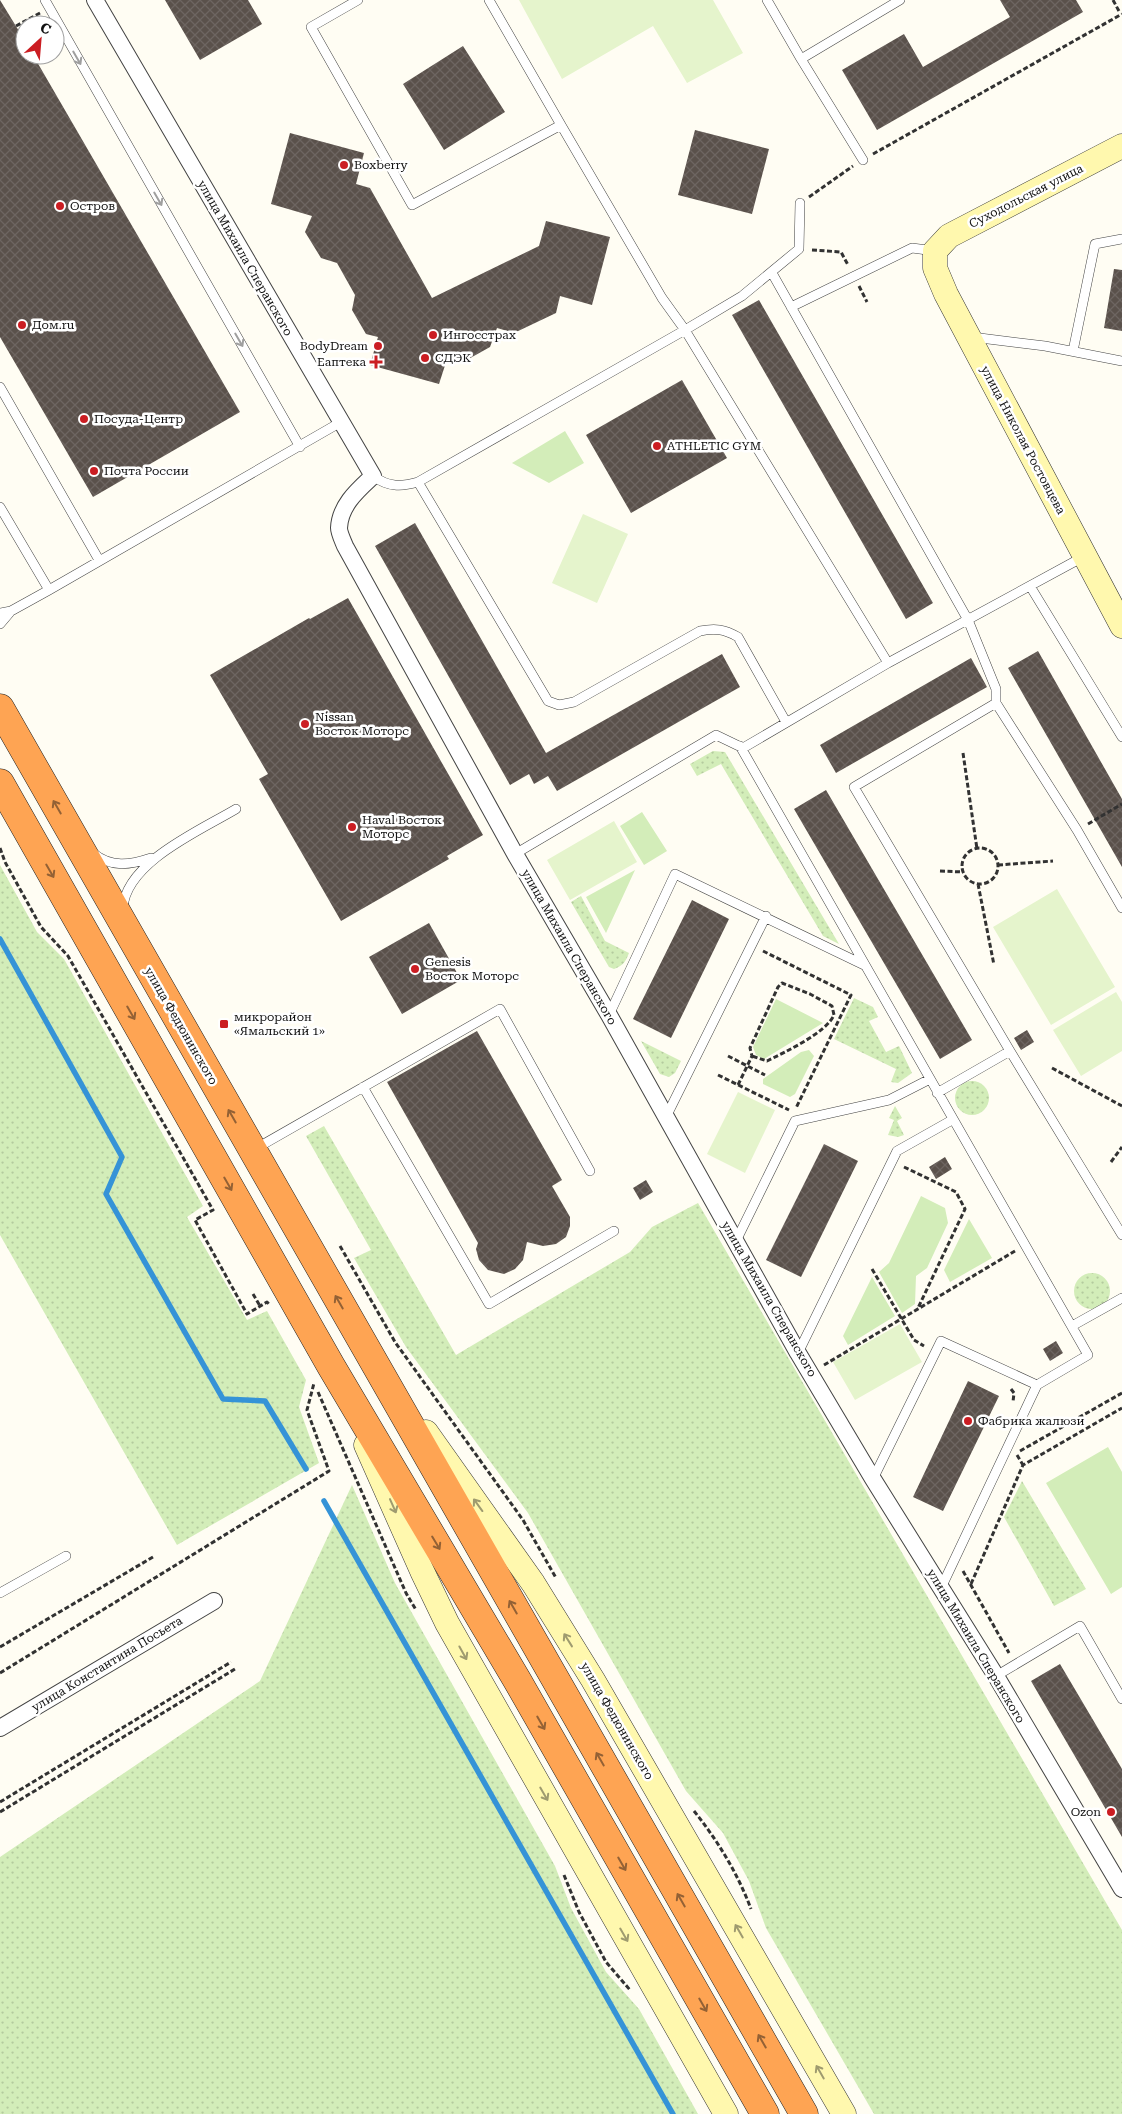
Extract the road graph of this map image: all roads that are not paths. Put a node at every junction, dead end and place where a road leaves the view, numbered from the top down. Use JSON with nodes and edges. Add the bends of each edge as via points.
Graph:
{"nodes":[{"id":1,"x":45,"y":0,"type":"edge"},
{"id":2,"x":95,"y":0,"type":"edge"},
{"id":3,"x":358,"y":0,"type":"edge"},
{"id":4,"x":489,"y":0,"type":"edge"},
{"id":5,"x":767,"y":0,"type":"edge"},
{"id":6,"x":900,"y":0,"type":"edge"},
{"id":7,"x":801,"y":59,"type":"junction"},
{"id":8,"x":561,"y":126,"type":"junction"},
{"id":9,"x":1122,"y":146,"type":"edge"},
{"id":10,"x":863,"y":160,"type":"road end"},
{"id":11,"x":800,"y":202,"type":"road end"},
{"id":12,"x":1122,"y":239,"type":"edge"},
{"id":13,"x":935,"y":251,"type":"junction"},
{"id":14,"x":772,"y":273,"type":"junction"},
{"id":15,"x":792,"y":307,"type":"junction"},
{"id":16,"x":685,"y":330,"type":"junction"},
{"id":17,"x":969,"y":337,"type":"junction"},
{"id":18,"x":1074,"y":351,"type":"junction"},
{"id":19,"x":1122,"y":361,"type":"edge"},
{"id":20,"x":0,"y":387,"type":"edge"},
{"id":21,"x":341,"y":422,"type":"junction"},
{"id":22,"x":300,"y":447,"type":"junction"},
{"id":23,"x":373,"y":476,"type":"junction"},
{"id":24,"x":418,"y":482,"type":"junction"},
{"id":25,"x":0,"y":507,"type":"edge"},
{"id":26,"x":1084,"y":557,"type":"junction"},
{"id":27,"x":99,"y":560,"type":"junction"},
{"id":28,"x":1030,"y":586,"type":"junction"},
{"id":29,"x":48,"y":590,"type":"junction"},
{"id":30,"x":11,"y":611,"type":"junction"},
{"id":31,"x":0,"y":613,"type":"edge"},
{"id":32,"x":968,"y":620,"type":"junction"},
{"id":33,"x":0,"y":624,"type":"edge"},
{"id":34,"x":1122,"y":626,"type":"edge"},
{"id":35,"x":888,"y":663,"type":"junction"},
{"id":36,"x":996,"y":703,"type":"junction"},
{"id":37,"x":0,"y":708,"type":"edge"},
{"id":38,"x":786,"y":722,"type":"junction"},
{"id":39,"x":1122,"y":737,"type":"edge"},
{"id":40,"x":740,"y":746,"type":"junction"},
{"id":41,"x":0,"y":784,"type":"edge"},
{"id":42,"x":236,"y":809,"type":"dead end"},
{"id":43,"x":71,"y":833,"type":"junction"},
{"id":44,"x":515,"y":854,"type":"junction"},
{"id":45,"x":156,"y":857,"type":"junction"},
{"id":46,"x":1122,"y":908,"type":"edge"},
{"id":47,"x":766,"y":916,"type":"junction"},
{"id":48,"x":124,"y":925,"type":"junction"},
{"id":49,"x":864,"y":965,"type":"junction"},
{"id":50,"x":609,"y":1015,"type":"junction"},
{"id":51,"x":1010,"y":1051,"type":"junction"},
{"id":52,"x":930,"y":1079,"type":"junction"},
{"id":53,"x":363,"y":1087,"type":"junction"},
{"id":54,"x":937,"y":1093,"type":"junction"},
{"id":55,"x":666,"y":1118,"type":"junction"},
{"id":56,"x":952,"y":1120,"type":"junction"},
{"id":57,"x":252,"y":1150,"type":"junction"},
{"id":58,"x":590,"y":1171,"type":"dead end"},
{"id":59,"x":614,"y":1231,"type":"dead end"},
{"id":60,"x":1122,"y":1235,"type":"edge"},
{"id":61,"x":736,"y":1241,"type":"junction"},
{"id":62,"x":1122,"y":1298,"type":"edge"},
{"id":63,"x":1072,"y":1326,"type":"junction"},
{"id":64,"x":364,"y":1344,"type":"junction"},
{"id":65,"x":798,"y":1353,"type":"junction"},
{"id":66,"x":323,"y":1374,"type":"junction"},
{"id":67,"x":1037,"y":1385,"type":"junction"},
{"id":68,"x":873,"y":1479,"type":"junction"},
{"id":69,"x":66,"y":1556,"type":"dead end"},
{"id":70,"x":941,"y":1588,"type":"junction"},
{"id":71,"x":0,"y":1593,"type":"edge"},
{"id":72,"x":214,"y":1601,"type":"dead end"},
{"id":73,"x":996,"y":1676,"type":"junction"},
{"id":74,"x":1122,"y":1699,"type":"edge"},
{"id":75,"x":0,"y":1728,"type":"edge"},
{"id":76,"x":1122,"y":1889,"type":"edge"},
{"id":77,"x":726,"y":2114,"type":"edge"},
{"id":78,"x":765,"y":2114,"type":"edge"},
{"id":79,"x":804,"y":2114,"type":"edge"},
{"id":80,"x":844,"y":2114,"type":"edge"}],
"edges":[{"from":1,"to":22,"type":"lane","one_way":true},
{"from":2,"to":21,"type":"street","name":"улица Михаила Сперанского"},
{"from":3,"to":8,"type":"lane","via":[[311,26],[412,206]]},
{"from":4,"to":8,"type":"lane"},
{"from":5,"to":7,"type":"lane"},
{"from":6,"to":7,"type":"lane"},
{"from":7,"to":10,"type":"lane"},
{"from":8,"to":16,"type":"lane","via":[[662,298]]},
{"from":9,"to":13,"type":"main road","name":"Суходольская улица","via":[[949,236]]},
{"from":11,"to":14,"type":"lane","via":[[799,249]]},
{"from":12,"to":18,"type":"lane","via":[[1094,244]]},
{"from":13,"to":15,"type":"lane","via":[[912,248]]},
{"from":13,"to":17,"type":"main road","name":"улица Николая Ростовцева","via":[[934,268]]},
{"from":14,"to":15,"type":"lane"},
{"from":14,"to":16,"type":"lane","via":[[742,296]]},
{"from":15,"to":32,"type":"lane"},
{"from":16,"to":24,"type":"lane"},
{"from":16,"to":35,"type":"lane"},
{"from":17,"to":18,"type":"lane"},
{"from":17,"to":26,"type":"main road","name":"улица Николая Ростовцева"},
{"from":18,"to":19,"type":"lane"},
{"from":20,"to":27,"type":"lane"},
{"from":21,"to":22,"type":"lane"},
{"from":21,"to":23,"type":"street","name":"улица Михаила Сперанского"},
{"from":22,"to":27,"type":"lane"},
{"from":23,"to":24,"type":"lane","via":[[394,486]]},
{"from":23,"to":44,"type":"street","name":"улица Михаила Сперанского","via":[[354,494],[344,510],[339,529],[345,546]]},
{"from":24,"to":38,"type":"lane","via":[[548,701],[560,705],[574,702],[700,631],[714,628],[738,637]]},
{"from":25,"to":29,"type":"lane"},
{"from":26,"to":28,"type":"lane"},
{"from":26,"to":34,"type":"main road","name":"улица Николая Ростовцева"},
{"from":27,"to":29,"type":"lane"},
{"from":28,"to":32,"type":"lane"},
{"from":28,"to":39,"type":"lane"},
{"from":29,"to":30,"type":"lane"},
{"from":30,"to":31,"type":"lane"},
{"from":30,"to":33,"type":"lane"},
{"from":32,"to":35,"type":"lane"},
{"from":32,"to":36,"type":"lane","via":[[996,689]]},
{"from":35,"to":38,"type":"lane"},
{"from":36,"to":46,"type":"lane","via":[[1077,830]]},
{"from":36,"to":51,"type":"lane","via":[[854,787]]},
{"from":43,"to":37,"type":"highway","name":"улица Федюнинского","one_way":true},
{"from":38,"to":40,"type":"lane","via":[[743,748]]},
{"from":40,"to":44,"type":"lane","via":[[716,735]]},
{"from":40,"to":49,"type":"lane"},
{"from":41,"to":66,"type":"highway","one_way":true},
{"from":42,"to":45,"type":"lane"},
{"from":43,"to":45,"type":"lane","via":[[100,859],[113,864]]},
{"from":43,"to":48,"type":"highway","name":"улица Федюнинского"},
{"from":44,"to":50,"type":"street","name":"улица Михаила Сперанского"},
{"from":45,"to":48,"type":"lane","via":[[126,890]]},
{"from":47,"to":49,"type":"lane"},
{"from":47,"to":50,"type":"lane","via":[[675,874]]},
{"from":47,"to":55,"type":"lane"},
{"from":57,"to":48,"type":"highway","name":"улица Федюнинского","one_way":true},
{"from":49,"to":52,"type":"lane"},
{"from":50,"to":55,"type":"street","name":"улица Михаила Сперанского"},
{"from":51,"to":54,"type":"lane"},
{"from":51,"to":60,"type":"lane"},
{"from":52,"to":54,"type":"lane"},
{"from":52,"to":61,"type":"lane","via":[[889,1100],[795,1120]]},
{"from":53,"to":57,"type":"lane"},
{"from":53,"to":58,"type":"lane","via":[[500,1009]]},
{"from":53,"to":59,"type":"lane","via":[[489,1304]]},
{"from":54,"to":56,"type":"lane"},
{"from":55,"to":61,"type":"street","name":"улица Михаила Сперанского"},
{"from":56,"to":63,"type":"lane"},
{"from":56,"to":65,"type":"lane","via":[[897,1151]]},
{"from":64,"to":57,"type":"highway","name":"улица Федюнинского","one_way":true},
{"from":61,"to":65,"type":"street","name":"улица Михаила Сперанского"},
{"from":62,"to":63,"type":"lane"},
{"from":63,"to":67,"type":"lane","via":[[1088,1355]]},
{"from":79,"to":64,"type":"highway","name":"улица Федюнинского","one_way":true},
{"from":80,"to":64,"type":"main road","name":"улица Федюнинского","one_way":true,"via":[[594,1680],[543,1599]]},
{"from":65,"to":68,"type":"street","name":"улица Михаила Сперанского"},
{"from":66,"to":77,"type":"main road","one_way":true,"via":[[447,1623]]},
{"from":66,"to":78,"type":"highway","one_way":true,"via":[[517,1680]]},
{"from":67,"to":68,"type":"lane","via":[[941,1341]]},
{"from":67,"to":70,"type":"lane"},
{"from":68,"to":70,"type":"street","name":"улица Михаила Сперанского"},
{"from":69,"to":71,"type":"lane"},
{"from":70,"to":73,"type":"street","name":"улица Михаила Сперанского"},
{"from":72,"to":75,"type":"street","name":"улица Константина Посьета"},
{"from":73,"to":74,"type":"lane","via":[[1080,1626]]},
{"from":73,"to":76,"type":"street","name":"улица Михаила Сперанского"}]}
